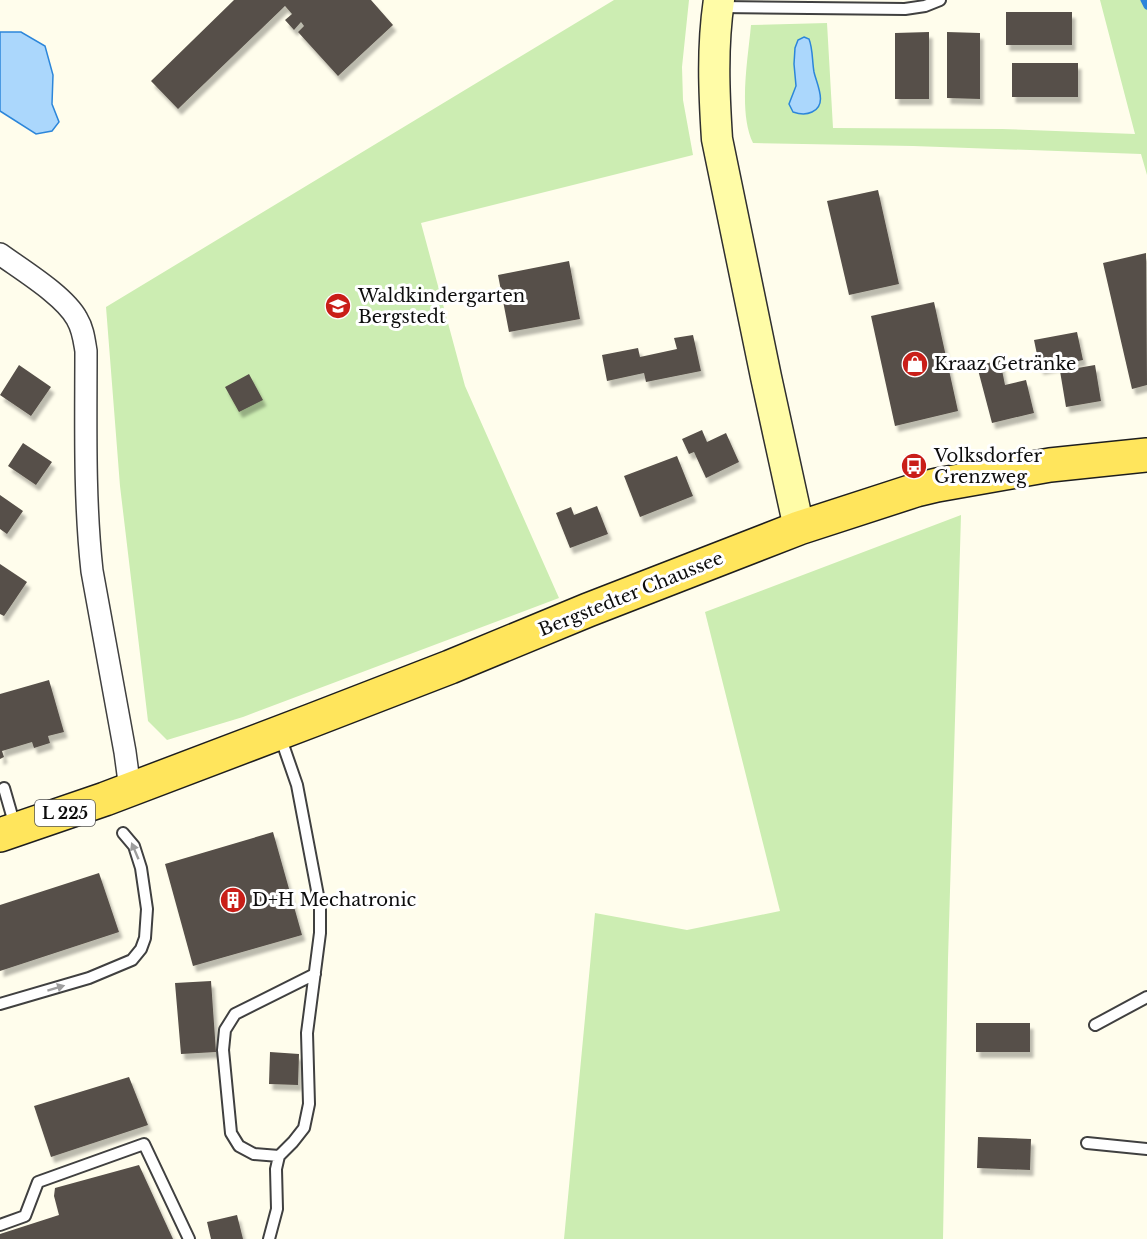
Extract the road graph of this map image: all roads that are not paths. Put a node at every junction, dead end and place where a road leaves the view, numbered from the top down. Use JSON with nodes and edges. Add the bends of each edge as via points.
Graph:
{"nodes":[{"id":1,"x":940,"y":0,"type":"edge"},
{"id":2,"x":718,"y":4,"type":"edge"},
{"id":3,"x":0,"y":254,"type":"edge"},
{"id":4,"x":1147,"y":455,"type":"edge"},
{"id":5,"x":799,"y":528,"type":"junction"},
{"id":6,"x":279,"y":733,"type":"junction"},
{"id":7,"x":4,"y":788,"type":"dead end"},
{"id":8,"x":130,"y":789,"type":"junction"},
{"id":9,"x":6,"y":832,"type":"edge"},
{"id":10,"x":123,"y":833,"type":"dead end"},
{"id":11,"x":315,"y":974,"type":"junction"},
{"id":12,"x":1147,"y":997,"type":"edge"},
{"id":13,"x":0,"y":1004,"type":"edge"},
{"id":14,"x":1095,"y":1025,"type":"dead end"},
{"id":15,"x":1087,"y":1143,"type":"dead end"},
{"id":16,"x":1147,"y":1149,"type":"edge"},
{"id":17,"x":279,"y":1156,"type":"junction"},
{"id":18,"x":0,"y":1225,"type":"edge"},
{"id":19,"x":189,"y":1239,"type":"edge"},
{"id":20,"x":269,"y":1239,"type":"edge"}],
"edges":[{"from":1,"to":2,"type":"lane","via":[[904,9]]},
{"from":2,"to":5,"type":"street","via":[[714,58],[717,139]]},
{"from":3,"to":8,"type":"street","via":[[59,297],[83,332],[90,552]]},
{"from":4,"to":5,"type":"main road","name":"Bergstedter Chaussee","via":[[1050,465],[937,485]]},
{"from":5,"to":6,"type":"main road","name":"Bergstedter Chaussee"},
{"from":6,"to":8,"type":"main road","name":"Bergstedter Chaussee"},
{"from":6,"to":11,"type":"lane","via":[[297,785],[320,906]]},
{"from":7,"to":9,"type":"lane"},
{"from":8,"to":9,"type":"main road","number":"L 225"},
{"from":13,"to":10,"type":"lane","one_way":true,"via":[[89,978],[132,960],[141,949],[147,909],[141,868],[135,846]]},
{"from":11,"to":17,"type":"lane","via":[[307,1033],[309,1104],[304,1128]]},
{"from":11,"to":17,"type":"lane","via":[[235,1014],[225,1030],[223,1050],[231,1133],[239,1146],[254,1154]]},
{"from":12,"to":14,"type":"lane"},
{"from":15,"to":16,"type":"lane"},
{"from":17,"to":20,"type":"lane","via":[[277,1209]]},
{"from":18,"to":19,"type":"lane","via":[[25,1216],[38,1182],[144,1144]]}]}
